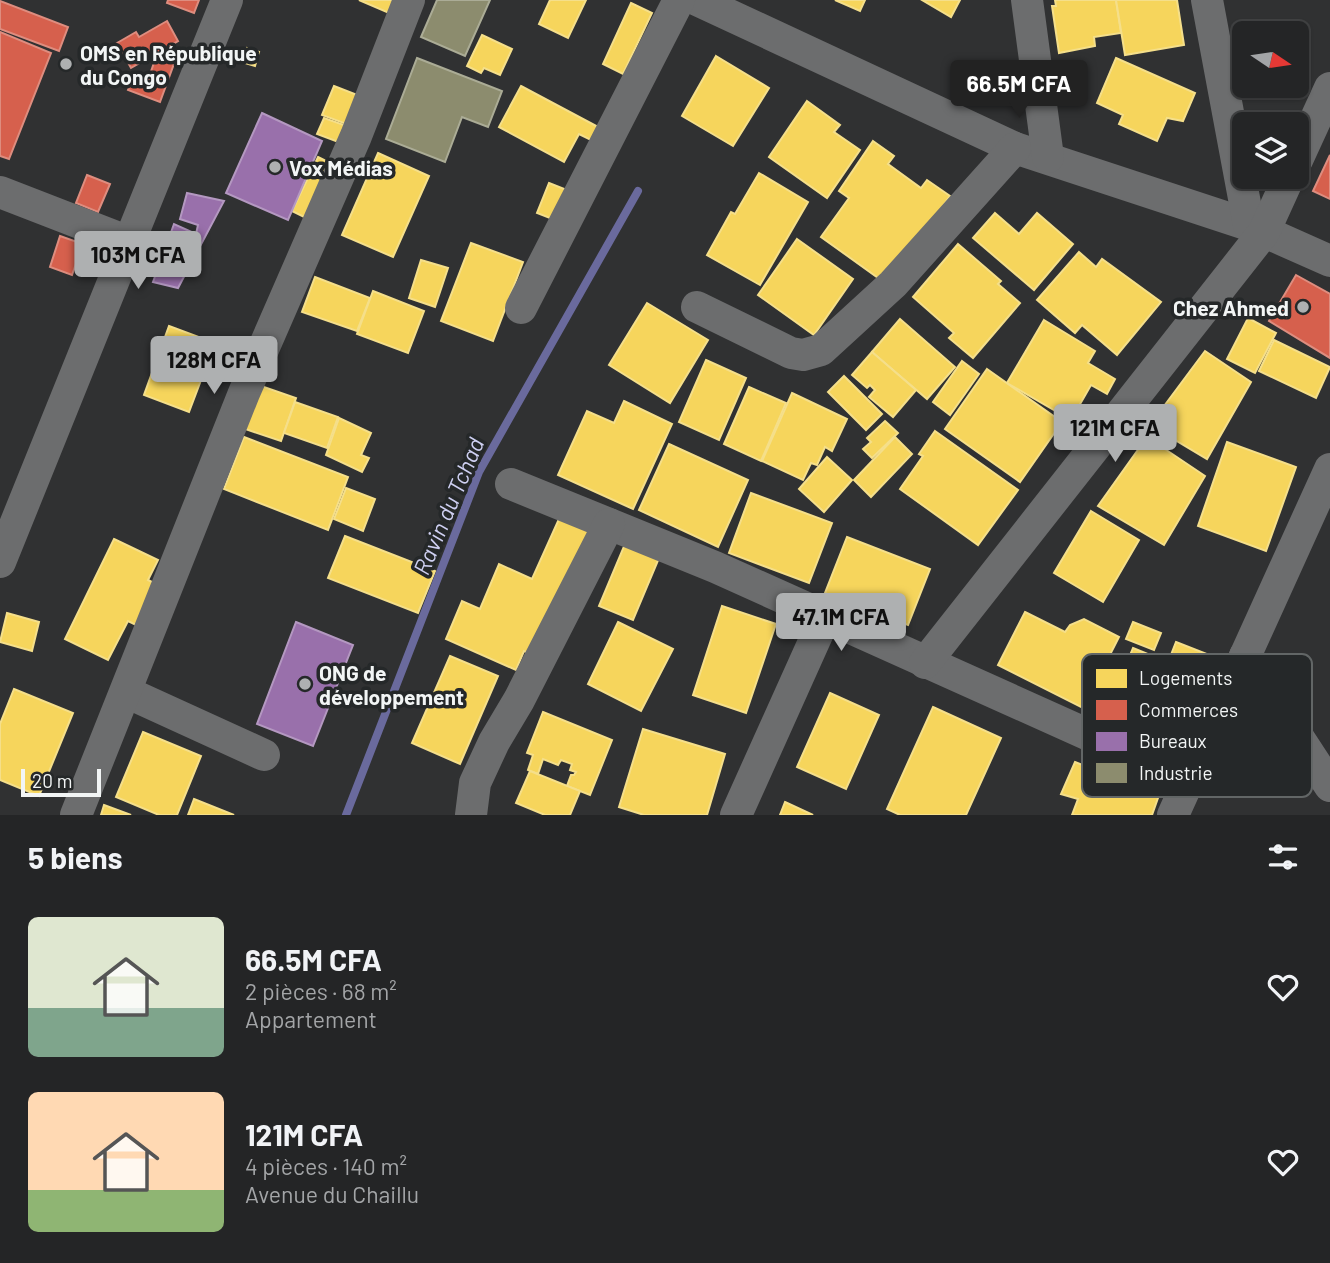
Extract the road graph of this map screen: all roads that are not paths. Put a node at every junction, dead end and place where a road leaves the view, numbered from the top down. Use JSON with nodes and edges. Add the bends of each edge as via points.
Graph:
{"nodes":[{"id":1,"x":227,"y":0,"type":"edge"},
{"id":2,"x":409,"y":0,"type":"edge"},
{"id":3,"x":679,"y":0,"type":"edge"},
{"id":4,"x":698,"y":0,"type":"edge"},
{"id":5,"x":1027,"y":0,"type":"edge"},
{"id":6,"x":1207,"y":0,"type":"edge"},
{"id":7,"x":1330,"y":88,"type":"edge"},
{"id":8,"x":1309,"y":134,"type":"edge"},
{"id":9,"x":1015,"y":148,"type":"junction"},
{"id":10,"x":1048,"y":157,"type":"junction"},
{"id":11,"x":1281,"y":189,"type":"edge"},
{"id":12,"x":0,"y":192,"type":"edge"},
{"id":13,"x":1256,"y":228,"type":"junction"},
{"id":14,"x":129,"y":242,"type":"junction"},
{"id":15,"x":1330,"y":261,"type":"edge"},
{"id":16,"x":697,"y":307,"type":"dead end"},
{"id":17,"x":521,"y":308,"type":"dead end"},
{"id":18,"x":1330,"y":469,"type":"edge"},
{"id":19,"x":511,"y":484,"type":"dead end"},
{"id":20,"x":609,"y":524,"type":"junction"},
{"id":21,"x":0,"y":562,"type":"edge"},
{"id":22,"x":825,"y":617,"type":"junction"},
{"id":23,"x":1246,"y":654,"type":"edge"},
{"id":24,"x":925,"y":663,"type":"junction"},
{"id":25,"x":126,"y":692,"type":"junction"},
{"id":26,"x":1082,"y":733,"type":"edge"},
{"id":27,"x":264,"y":755,"type":"dead end"},
{"id":28,"x":1312,"y":758,"type":"edge"},
{"id":29,"x":1330,"y":786,"type":"edge"},
{"id":30,"x":1181,"y":797,"type":"edge"},
{"id":31,"x":76,"y":815,"type":"edge"},
{"id":32,"x":471,"y":815,"type":"edge"},
{"id":33,"x":736,"y":815,"type":"edge"},
{"id":34,"x":1173,"y":815,"type":"edge"}],
"edges":[{"from":1,"to":14,"type":"street"},
{"from":2,"to":25,"type":"street","via":[[356,136],[244,393]]},
{"from":3,"to":17,"type":"street"},
{"from":4,"to":9,"type":"street"},
{"from":5,"to":10,"type":"street"},
{"from":6,"to":13,"type":"street"},
{"from":7,"to":8,"type":"street"},
{"from":9,"to":10,"type":"street"},
{"from":9,"to":16,"type":"street","via":[[893,284],[821,350],[791,353]]},
{"from":10,"to":13,"type":"street"},
{"from":11,"to":13,"type":"street"},
{"from":12,"to":14,"type":"street"},
{"from":13,"to":15,"type":"street"},
{"from":13,"to":24,"type":"street"},
{"from":14,"to":21,"type":"street"},
{"from":18,"to":23,"type":"street"},
{"from":19,"to":20,"type":"street"},
{"from":20,"to":22,"type":"street"},
{"from":20,"to":32,"type":"street","via":[[494,742],[475,783]]},
{"from":22,"to":24,"type":"street"},
{"from":22,"to":33,"type":"street"},
{"from":24,"to":26,"type":"street"},
{"from":25,"to":27,"type":"street"},
{"from":25,"to":31,"type":"street"},
{"from":28,"to":29,"type":"street"},
{"from":30,"to":34,"type":"street"}]}
